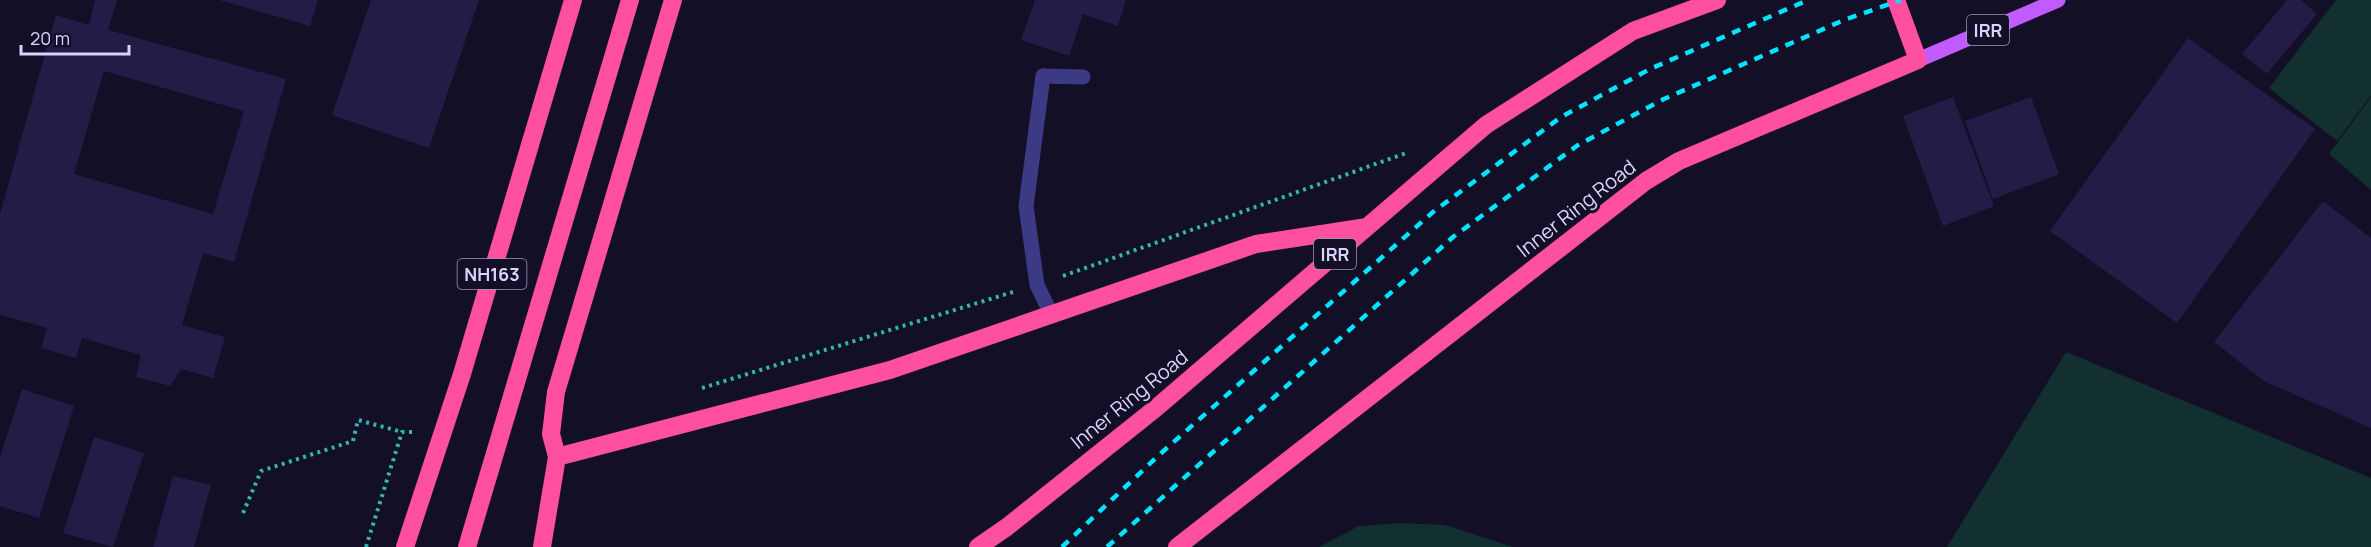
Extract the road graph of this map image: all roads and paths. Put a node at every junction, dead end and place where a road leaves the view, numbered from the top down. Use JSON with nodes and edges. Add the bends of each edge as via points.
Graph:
{"nodes":[{"id":1,"x":573,"y":0,"type":"edge"},
{"id":2,"x":630,"y":0,"type":"edge"},
{"id":3,"x":674,"y":0,"type":"edge"},
{"id":4,"x":1717,"y":0,"type":"edge"},
{"id":5,"x":1896,"y":0,"type":"edge"},
{"id":6,"x":2058,"y":0,"type":"edge"},
{"id":7,"x":1918,"y":60,"type":"junction"},
{"id":8,"x":1083,"y":77,"type":"dead end"},
{"id":9,"x":1367,"y":226,"type":"junction"},
{"id":10,"x":1051,"y":314,"type":"junction"},
{"id":11,"x":402,"y":432,"type":"junction"},
{"id":12,"x":444,"y":434,"type":"junction"},
{"id":13,"x":557,"y":457,"type":"junction"},
{"id":14,"x":243,"y":513,"type":"dead end"},
{"id":15,"x":366,"y":547,"type":"edge"},
{"id":16,"x":405,"y":547,"type":"edge"},
{"id":17,"x":467,"y":547,"type":"edge"},
{"id":18,"x":542,"y":547,"type":"edge"},
{"id":19,"x":978,"y":547,"type":"edge"},
{"id":20,"x":1177,"y":547,"type":"edge"}],
"edges":[{"from":1,"to":12,"type":"highway","number":"NH163"},
{"from":2,"to":17,"type":"highway","number":"NH163"},
{"from":3,"to":13,"type":"highway","via":[[556,392],[551,434]]},
{"from":4,"to":9,"type":"highway","name":"Inner Ring Road","number":"IRR","via":[[1634,31],[1486,125]]},
{"from":5,"to":7,"type":"highway"},
{"from":6,"to":7,"type":"main road","name":"Inner Ring Road","number":"IRR"},
{"from":7,"to":20,"type":"highway","name":"Inner Ring Road","number":"IRR","via":[[1679,161],[1646,181]]},
{"from":8,"to":10,"type":"street","via":[[1043,76],[1026,206],[1037,285]]},
{"from":9,"to":10,"type":"highway","via":[[1256,244]]},
{"from":9,"to":19,"type":"highway","name":"Inner Ring Road","number":"IRR","via":[[1156,408]]},
{"from":10,"to":13,"type":"highway","via":[[890,370]]},
{"from":11,"to":12,"type":"path"},
{"from":11,"to":14,"type":"path","via":[[358,420],[353,441],[261,471]]},
{"from":11,"to":15,"type":"path"},
{"from":12,"to":16,"type":"highway","number":"NH163"},
{"from":13,"to":18,"type":"highway"}]}
